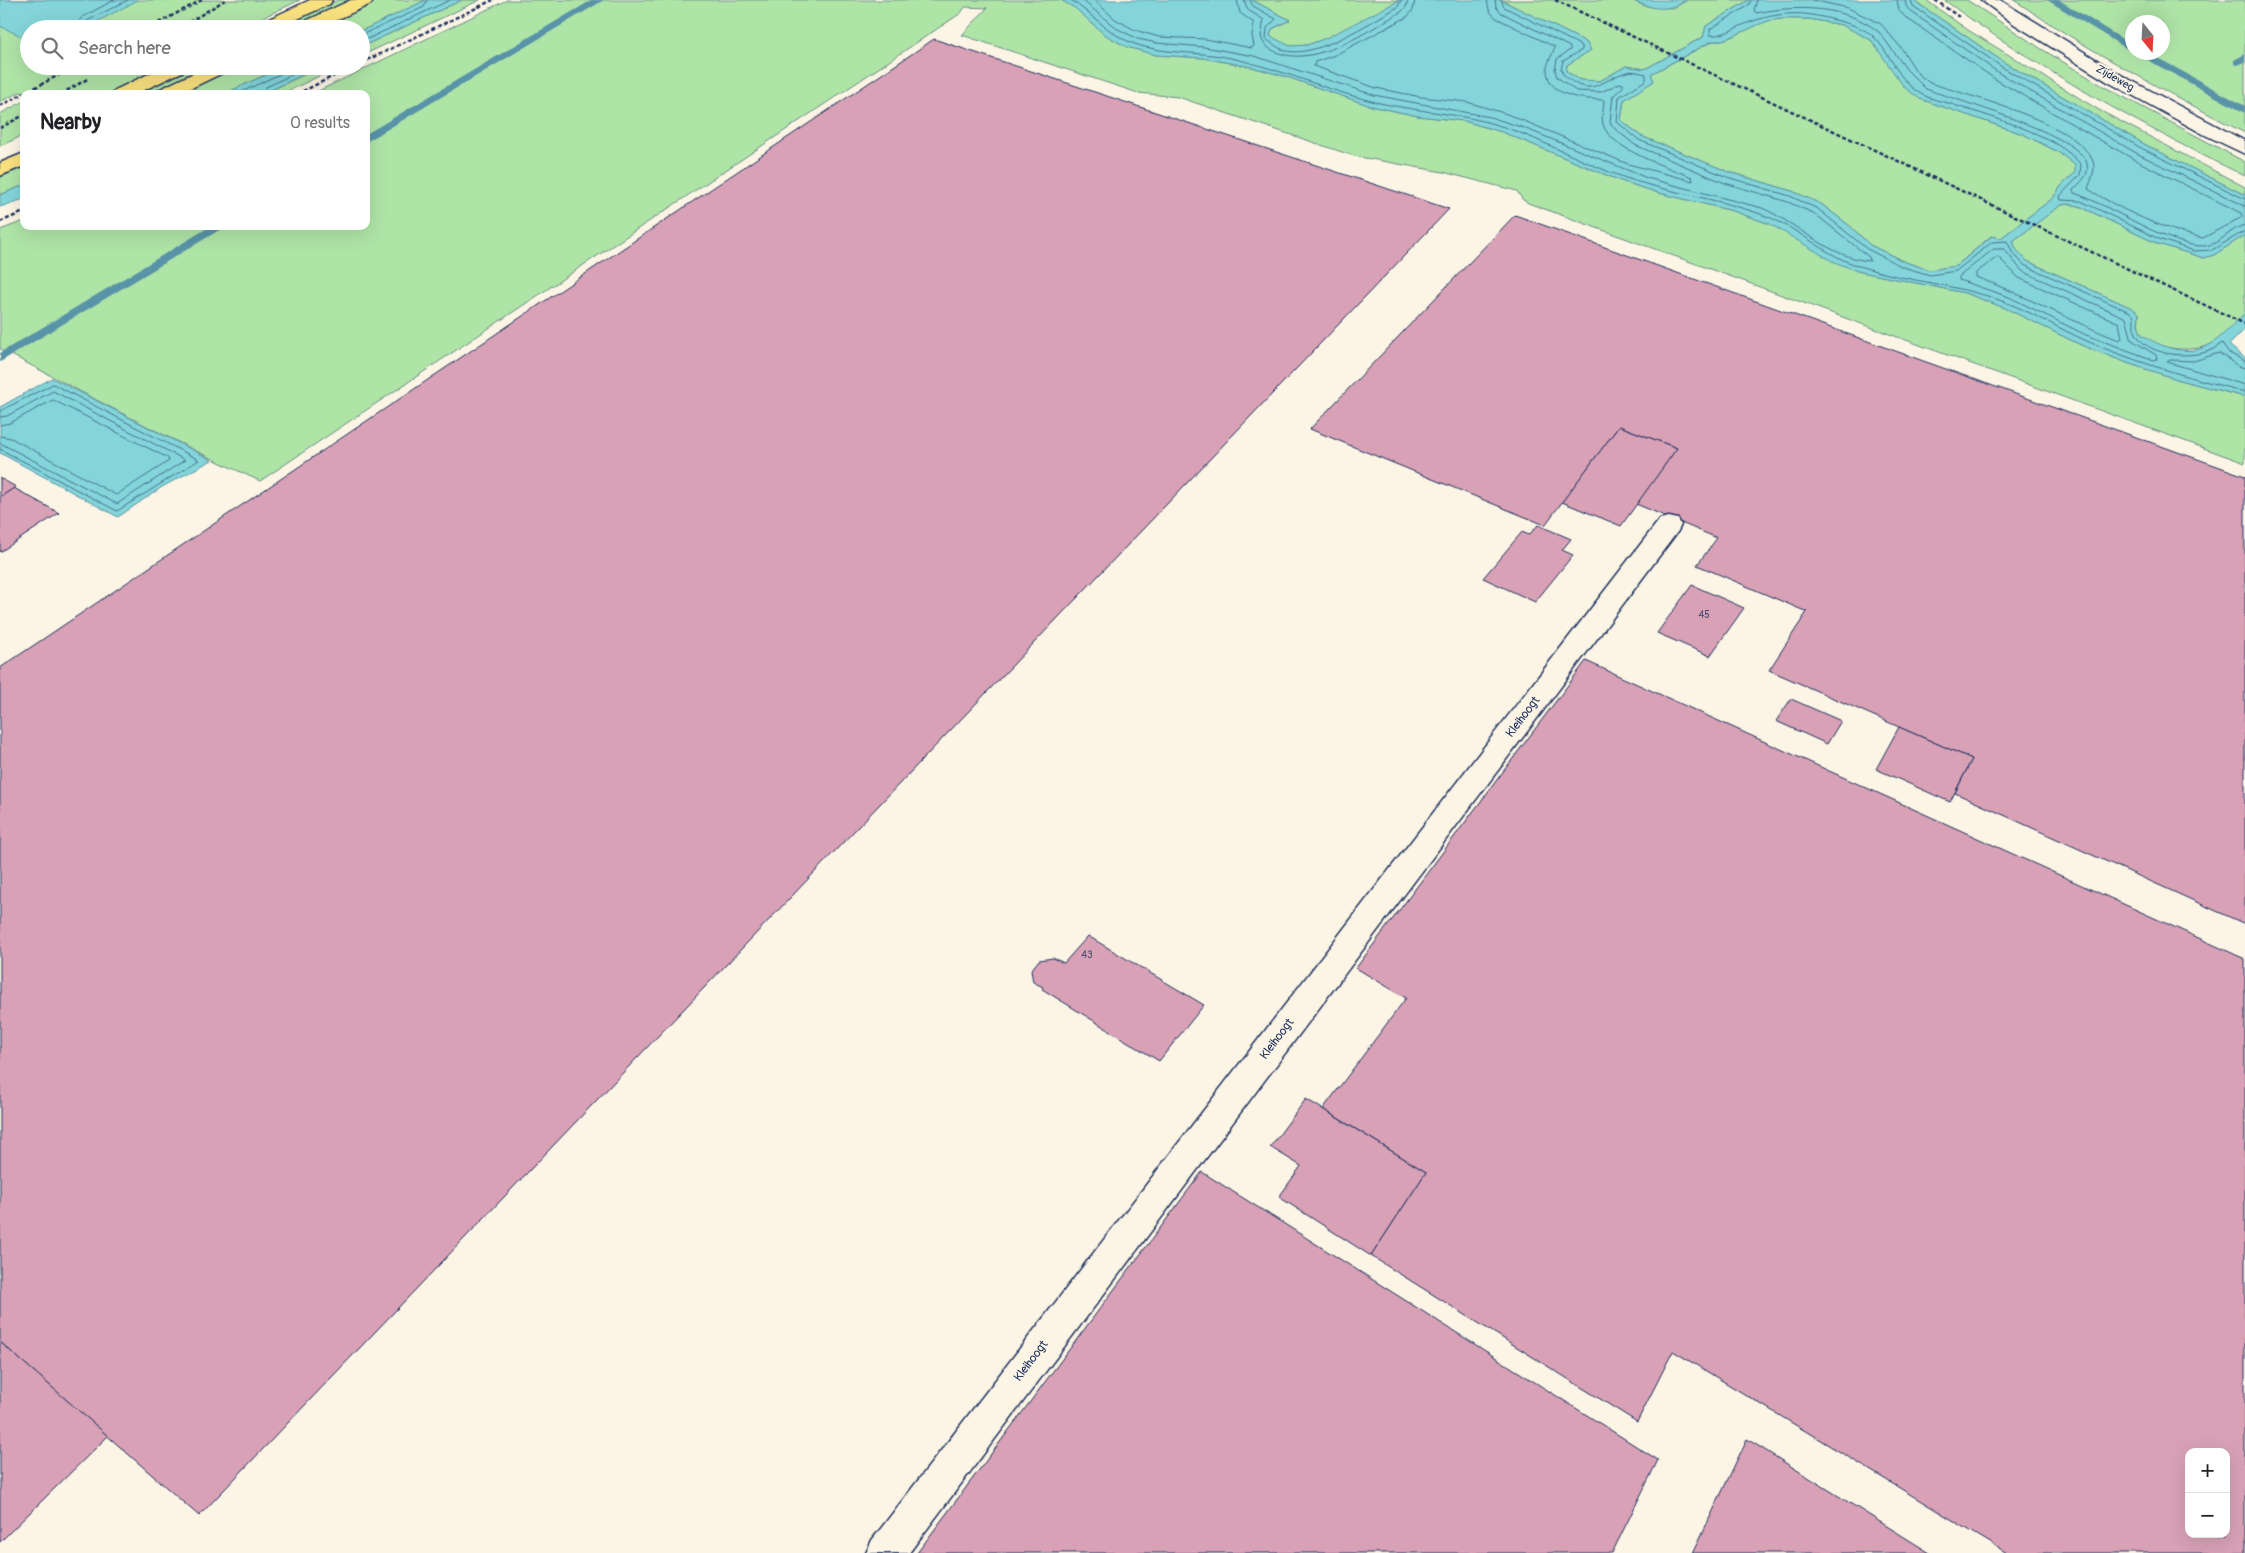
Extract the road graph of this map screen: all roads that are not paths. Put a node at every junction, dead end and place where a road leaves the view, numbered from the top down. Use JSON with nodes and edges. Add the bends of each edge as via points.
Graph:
{"nodes":[{"id":1,"x":324,"y":0,"type":"edge"},
{"id":2,"x":365,"y":0,"type":"edge"},
{"id":3,"x":1989,"y":0,"type":"edge"},
{"id":4,"x":281,"y":20,"type":"edge"},
{"id":5,"x":322,"y":20,"type":"edge"},
{"id":6,"x":161,"y":75,"type":"edge"},
{"id":7,"x":204,"y":75,"type":"edge"},
{"id":8,"x":129,"y":90,"type":"edge"},
{"id":9,"x":172,"y":90,"type":"edge"},
{"id":10,"x":2245,"y":148,"type":"edge"},
{"id":11,"x":20,"y":161,"type":"edge"},
{"id":12,"x":0,"y":170,"type":"edge"},
{"id":13,"x":1669,"y":525,"type":"dead end"},
{"id":14,"x":884,"y":1553,"type":"edge"}],
"edges":[{"from":1,"to":4,"type":"main road"},
{"from":2,"to":5,"type":"main road"},
{"from":3,"to":10,"type":"street","name":"Zijdeweg","via":[[2084,60]]},
{"from":6,"to":8,"type":"main road"},
{"from":7,"to":9,"type":"main road"},
{"from":11,"to":12,"type":"main road"},
{"from":13,"to":14,"type":"street","name":"Kleihoogt"}]}
